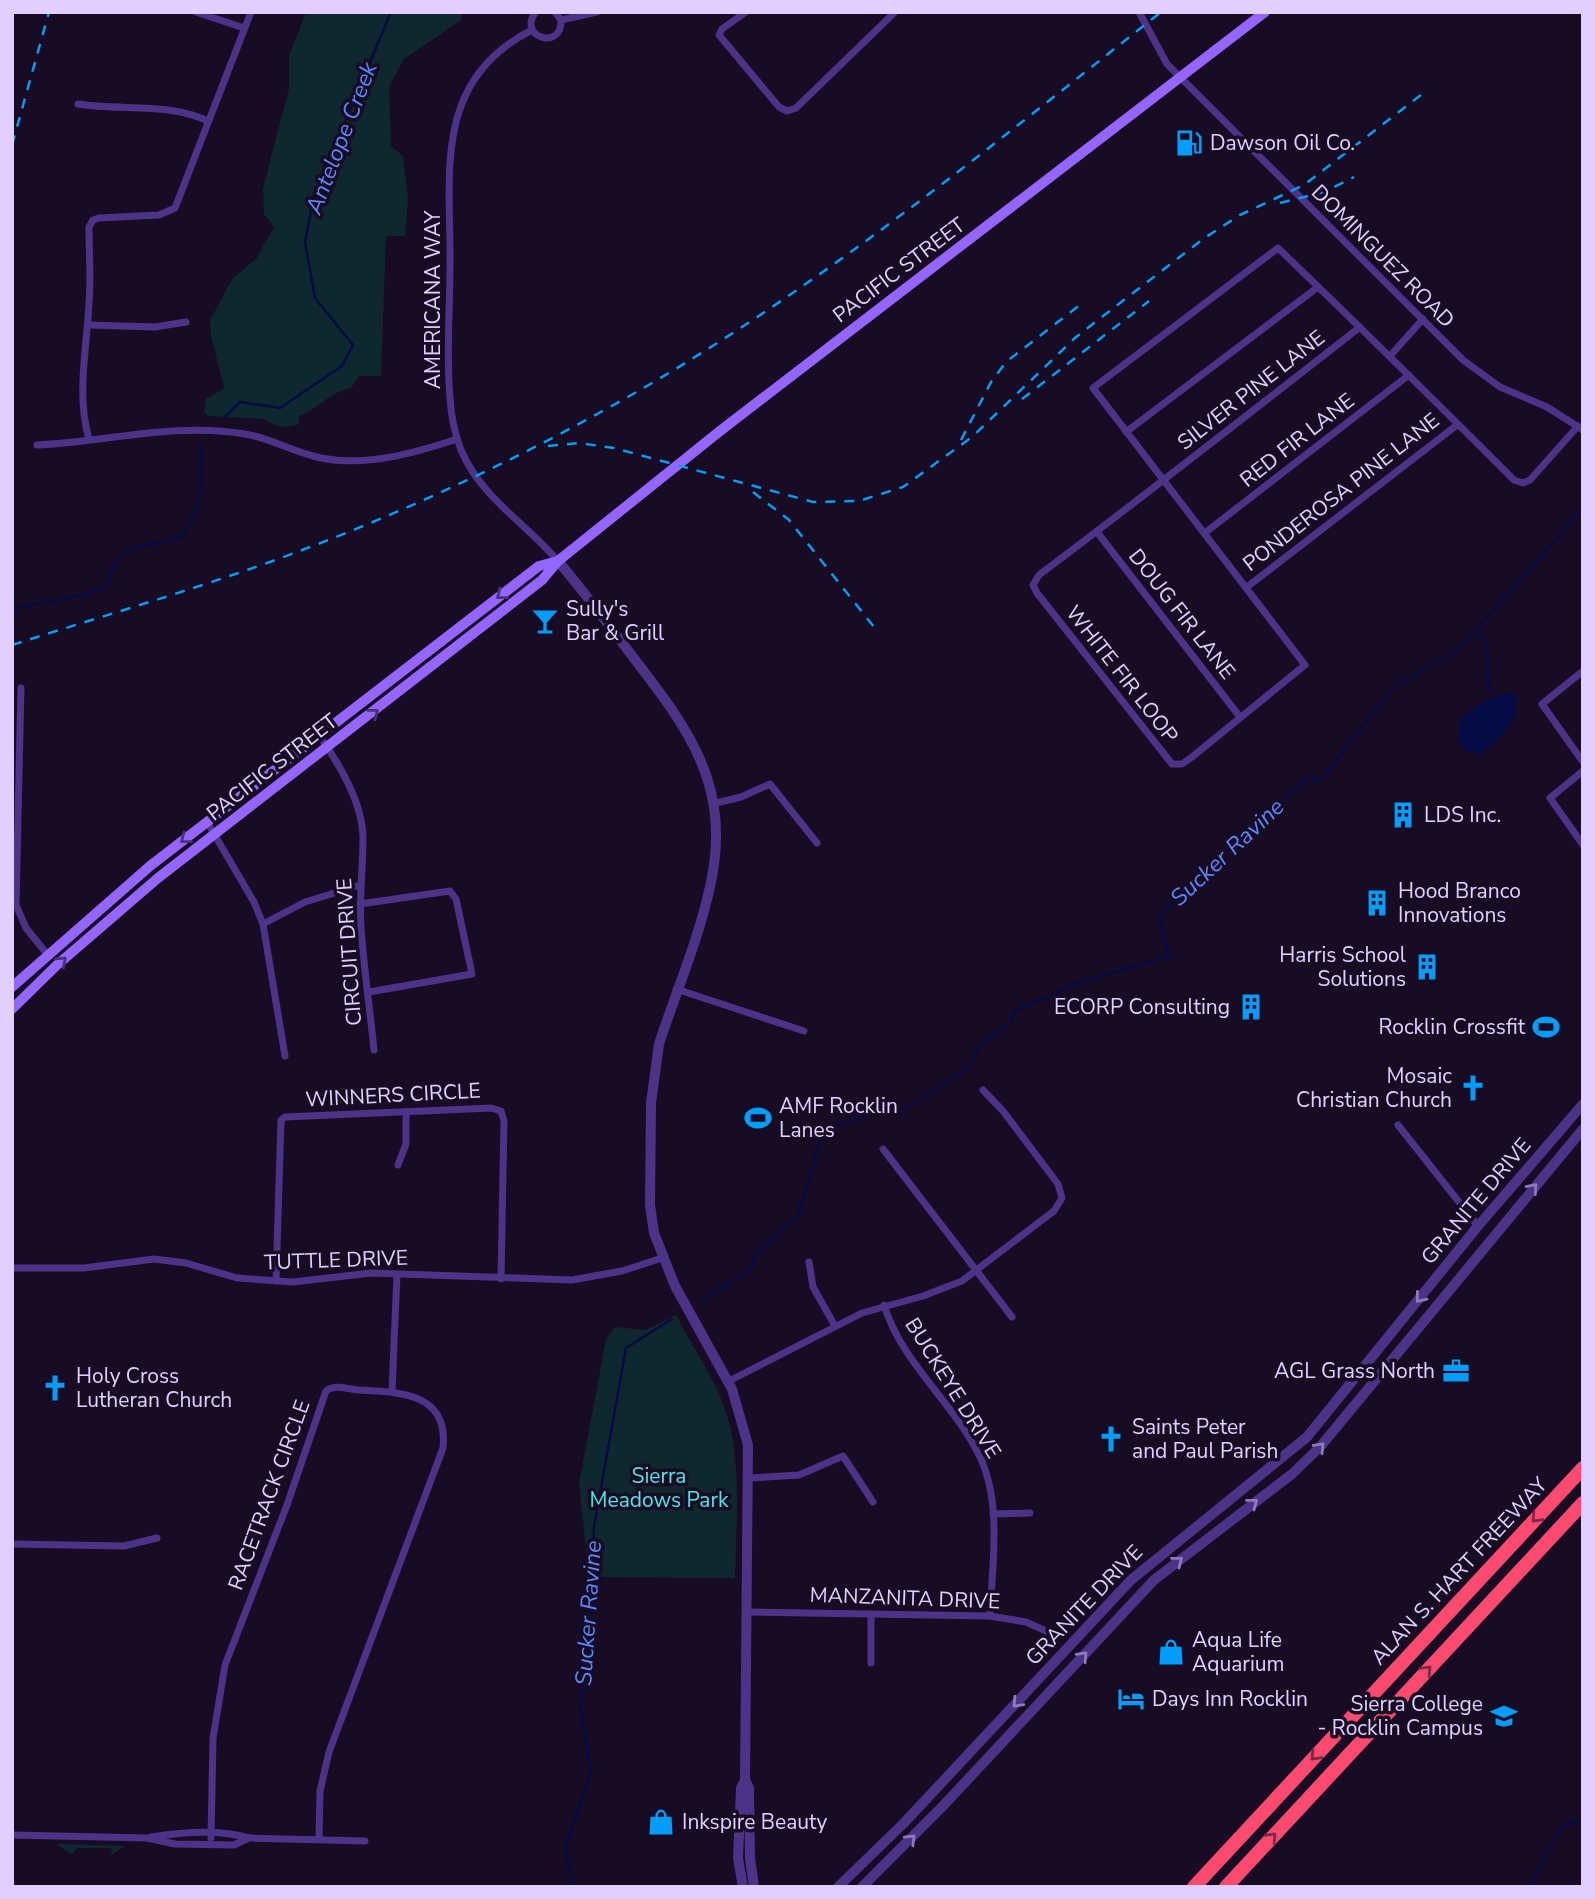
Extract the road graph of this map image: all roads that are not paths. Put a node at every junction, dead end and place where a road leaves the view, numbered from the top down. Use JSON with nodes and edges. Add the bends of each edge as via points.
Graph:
{"nodes":[{"id":1,"x":196,"y":12,"type":"edge"},
{"id":2,"x":251,"y":12,"type":"edge"},
{"id":3,"x":536,"y":12,"type":"edge"},
{"id":4,"x":555,"y":12,"type":"edge"},
{"id":5,"x":597,"y":12,"type":"edge"},
{"id":6,"x":746,"y":12,"type":"edge"},
{"id":7,"x":895,"y":12,"type":"edge"},
{"id":8,"x":1139,"y":12,"type":"edge"},
{"id":9,"x":1265,"y":12,"type":"edge"},
{"id":10,"x":561,"y":20,"type":"junction"},
{"id":11,"x":244,"y":28,"type":"junction"},
{"id":12,"x":532,"y":30,"type":"junction"},
{"id":13,"x":1181,"y":79,"type":"junction"},
{"id":14,"x":78,"y":104,"type":"dead end"},
{"id":15,"x":208,"y":121,"type":"junction"},
{"id":16,"x":1318,"y":287,"type":"junction"},
{"id":17,"x":1423,"y":319,"type":"junction"},
{"id":18,"x":186,"y":322,"type":"dead end"},
{"id":19,"x":88,"y":325,"type":"junction"},
{"id":20,"x":1360,"y":327,"type":"junction"},
{"id":21,"x":1390,"y":356,"type":"junction"},
{"id":22,"x":1409,"y":375,"type":"junction"},
{"id":23,"x":1457,"y":425,"type":"junction"},
{"id":24,"x":1580,"y":428,"type":"edge"},
{"id":25,"x":1126,"y":432,"type":"junction"},
{"id":26,"x":89,"y":439,"type":"junction"},
{"id":27,"x":457,"y":439,"type":"junction"},
{"id":28,"x":37,"y":445,"type":"dead end"},
{"id":29,"x":1163,"y":480,"type":"junction"},
{"id":30,"x":1097,"y":531,"type":"junction"},
{"id":31,"x":1206,"y":531,"type":"junction"},
{"id":32,"x":558,"y":561,"type":"junction"},
{"id":33,"x":1247,"y":587,"type":"junction"},
{"id":34,"x":1583,"y":671,"type":"edge"},
{"id":35,"x":21,"y":688,"type":"dead end"},
{"id":36,"x":1240,"y":717,"type":"junction"},
{"id":37,"x":319,"y":735,"type":"junction"},
{"id":38,"x":328,"y":748,"type":"junction"},
{"id":39,"x":1583,"y":762,"type":"edge"},
{"id":40,"x":1583,"y":771,"type":"edge"},
{"id":41,"x":716,"y":803,"type":"junction"},
{"id":42,"x":207,"y":822,"type":"junction"},
{"id":43,"x":215,"y":835,"type":"junction"},
{"id":44,"x":817,"y":843,"type":"dead end"},
{"id":45,"x":1583,"y":845,"type":"edge"},
{"id":46,"x":359,"y":885,"type":"junction"},
{"id":47,"x":360,"y":904,"type":"junction"},
{"id":48,"x":263,"y":924,"type":"junction"},
{"id":49,"x":47,"y":954,"type":"junction"},
{"id":50,"x":12,"y":987,"type":"edge"},
{"id":51,"x":676,"y":989,"type":"junction"},
{"id":52,"x":369,"y":992,"type":"junction"},
{"id":53,"x":12,"y":1009,"type":"edge"},
{"id":54,"x":804,"y":1031,"type":"dead end"},
{"id":55,"x":374,"y":1050,"type":"dead end"},
{"id":56,"x":285,"y":1056,"type":"dead end"},
{"id":57,"x":984,"y":1090,"type":"dead end"},
{"id":58,"x":1583,"y":1104,"type":"edge"},
{"id":59,"x":406,"y":1112,"type":"junction"},
{"id":60,"x":1398,"y":1125,"type":"dead end"},
{"id":61,"x":1583,"y":1129,"type":"edge"},
{"id":62,"x":883,"y":1149,"type":"dead end"},
{"id":63,"x":398,"y":1165,"type":"dead end"},
{"id":64,"x":1478,"y":1226,"type":"junction"},
{"id":65,"x":1489,"y":1239,"type":"junction"},
{"id":66,"x":662,"y":1258,"type":"junction"},
{"id":67,"x":809,"y":1262,"type":"dead end"},
{"id":68,"x":12,"y":1268,"type":"edge"},
{"id":69,"x":978,"y":1271,"type":"junction"},
{"id":70,"x":397,"y":1274,"type":"junction"},
{"id":71,"x":501,"y":1279,"type":"junction"},
{"id":72,"x":276,"y":1281,"type":"junction"},
{"id":73,"x":884,"y":1305,"type":"junction"},
{"id":74,"x":1012,"y":1317,"type":"dead end"},
{"id":75,"x":835,"y":1326,"type":"junction"},
{"id":76,"x":729,"y":1381,"type":"junction"},
{"id":77,"x":392,"y":1391,"type":"junction"},
{"id":78,"x":1583,"y":1468,"type":"edge"},
{"id":79,"x":750,"y":1478,"type":"junction"},
{"id":80,"x":873,"y":1502,"type":"dead end"},
{"id":81,"x":1583,"y":1503,"type":"edge"},
{"id":82,"x":1030,"y":1513,"type":"dead end"},
{"id":83,"x":993,"y":1514,"type":"junction"},
{"id":84,"x":157,"y":1538,"type":"dead end"},
{"id":85,"x":12,"y":1544,"type":"edge"},
{"id":86,"x":748,"y":1612,"type":"junction"},
{"id":87,"x":871,"y":1614,"type":"junction"},
{"id":88,"x":990,"y":1616,"type":"junction"},
{"id":89,"x":1057,"y":1636,"type":"dead end"},
{"id":90,"x":871,"y":1662,"type":"dead end"},
{"id":91,"x":745,"y":1780,"type":"junction"},
{"id":92,"x":750,"y":1834,"type":"junction"},
{"id":93,"x":12,"y":1835,"type":"edge"},
{"id":94,"x":211,"y":1836,"type":"junction"},
{"id":95,"x":147,"y":1838,"type":"junction"},
{"id":96,"x":249,"y":1838,"type":"junction"},
{"id":97,"x":319,"y":1839,"type":"junction"},
{"id":98,"x":365,"y":1841,"type":"dead end"},
{"id":99,"x":739,"y":1871,"type":"junction"},
{"id":100,"x":743,"y":1887,"type":"edge"},
{"id":101,"x":754,"y":1887,"type":"edge"},
{"id":102,"x":838,"y":1887,"type":"edge"},
{"id":103,"x":862,"y":1887,"type":"edge"},
{"id":104,"x":1194,"y":1887,"type":"edge"},
{"id":105,"x":1226,"y":1887,"type":"edge"}],
"edges":[{"from":1,"to":11,"type":"street"},
{"from":2,"to":11,"type":"street"},
{"from":3,"to":12,"type":"street"},
{"from":4,"to":10,"type":"street"},
{"from":5,"to":10,"type":"street"},
{"from":6,"to":7,"type":"street","via":[[719,35],[787,111]]},
{"from":8,"to":13,"type":"street","name":"DOMINGUEZ ROAD","via":[[1157,50]]},
{"from":9,"to":13,"type":"main road","name":"PACIFIC STREET"},
{"from":10,"to":12,"type":"street","via":[[559,31],[549,39]]},
{"from":11,"to":15,"type":"street"},
{"from":12,"to":27,"type":"street","name":"AMERICANA WAY","via":[[501,48],[484,65],[455,127],[449,388]]},
{"from":13,"to":17,"type":"street","name":"DOMINGUEZ ROAD"},
{"from":13,"to":32,"type":"main road","name":"PACIFIC STREET","via":[[720,431]]},
{"from":14,"to":15,"type":"street","via":[[177,110]]},
{"from":15,"to":19,"type":"street","via":[[175,208],[159,215],[93,220],[89,227]]},
{"from":16,"to":20,"type":"street"},
{"from":16,"to":25,"type":"street"},
{"from":16,"to":25,"type":"street","via":[[1278,248],[1240,275],[1093,388]]},
{"from":17,"to":21,"type":"street"},
{"from":17,"to":24,"type":"street","name":"DOMINGUEZ ROAD","via":[[1479,373]]},
{"from":18,"to":19,"type":"street","via":[[155,327]]},
{"from":19,"to":26,"type":"street","via":[[83,408]]},
{"from":20,"to":21,"type":"street"},
{"from":20,"to":29,"type":"street","name":"SILVER PINE LANE"},
{"from":21,"to":22,"type":"street"},
{"from":22,"to":23,"type":"street"},
{"from":22,"to":31,"type":"street","name":"RED FIR LANE"},
{"from":23,"to":24,"type":"street","via":[[1514,480],[1523,483]]},
{"from":23,"to":33,"type":"street","name":"PONDEROSA PINE LANE"},
{"from":25,"to":29,"type":"street"},
{"from":26,"to":27,"type":"street","via":[[171,431],[245,434],[322,459],[349,461],[402,455]]},
{"from":26,"to":28,"type":"street"},
{"from":27,"to":32,"type":"street","name":"AMERICANA WAY","via":[[481,487]]},
{"from":29,"to":30,"type":"street","name":"WHITE FIR LOOP"},
{"from":29,"to":31,"type":"street","name":"WHITE FIR LOOP"},
{"from":30,"to":36,"type":"street","name":"DOUG FIR LANE"},
{"from":30,"to":36,"type":"street","name":"WHITE FIR LOOP","via":[[1039,575],[1033,584],[1037,593],[1172,764],[1182,764]]},
{"from":31,"to":33,"type":"street","name":"WHITE FIR LOOP"},
{"from":32,"to":37,"type":"main road","name":"PACIFIC STREET","one_way":true,"via":[[539,566]]},
{"from":38,"to":32,"type":"main road","name":"PACIFIC STREET","one_way":true,"via":[[542,580]]},
{"from":32,"to":41,"type":"street","via":[[679,717],[702,760]]},
{"from":33,"to":36,"type":"street","name":"WHITE FIR LOOP","via":[[1305,665]]},
{"from":34,"to":39,"type":"street","via":[[1542,704]]},
{"from":35,"to":49,"type":"street","via":[[16,905],[26,928]]},
{"from":37,"to":38,"type":"street","name":"CIRCUIT DRIVE"},
{"from":37,"to":42,"type":"main road","name":"PACIFIC STREET"},
{"from":38,"to":43,"type":"main road","name":"PACIFIC STREET"},
{"from":38,"to":46,"type":"street","name":"CIRCUIT DRIVE","via":[[360,816]]},
{"from":40,"to":45,"type":"street","via":[[1550,798]]},
{"from":41,"to":44,"type":"street","via":[[770,784]]},
{"from":41,"to":51,"type":"street","via":[[711,884]]},
{"from":42,"to":43,"type":"street"},
{"from":42,"to":49,"type":"main road","name":"PACIFIC STREET","one_way":true},
{"from":43,"to":48,"type":"street"},
{"from":53,"to":43,"type":"main road","name":"PACIFIC STREET","one_way":true,"via":[[114,915]]},
{"from":46,"to":47,"type":"street","name":"CIRCUIT DRIVE"},
{"from":46,"to":48,"type":"street","via":[[305,902]]},
{"from":47,"to":52,"type":"street","name":"CIRCUIT DRIVE"},
{"from":47,"to":52,"type":"street","via":[[450,891],[471,960],[472,974]]},
{"from":48,"to":56,"type":"street"},
{"from":49,"to":50,"type":"main road","name":"PACIFIC STREET"},
{"from":51,"to":54,"type":"street"},
{"from":51,"to":66,"type":"street","via":[[659,1044],[651,1102],[650,1205]]},
{"from":52,"to":55,"type":"street","name":"CIRCUIT DRIVE"},
{"from":57,"to":69,"type":"street","via":[[1062,1192],[1059,1205],[1047,1218]]},
{"from":58,"to":64,"type":"street","name":"GRANITE DRIVE"},
{"from":59,"to":63,"type":"street","via":[[406,1143]]},
{"from":59,"to":71,"type":"street","name":"WINNERS CIRCLE","via":[[491,1108],[504,1115]]},
{"from":59,"to":72,"type":"street","name":"WINNERS CIRCLE","via":[[281,1120]]},
{"from":60,"to":64,"type":"street"},
{"from":65,"to":61,"type":"street","name":"GRANITE DRIVE","one_way":true},
{"from":62,"to":69,"type":"street"},
{"from":64,"to":65,"type":"street"},
{"from":64,"to":102,"type":"street","name":"GRANITE DRIVE","one_way":true,"via":[[1307,1437],[1144,1568],[912,1815]]},
{"from":103,"to":65,"type":"street","name":"GRANITE DRIVE","one_way":true,"via":[[1154,1580],[1292,1474],[1320,1447]]},
{"from":66,"to":71,"type":"street","name":"TUTTLE DRIVE","via":[[572,1280]]},
{"from":66,"to":76,"type":"street"},
{"from":67,"to":75,"type":"street","via":[[813,1287]]},
{"from":68,"to":72,"type":"street","name":"TUTTLE DRIVE","via":[[84,1268],[154,1259],[237,1278]]},
{"from":69,"to":73,"type":"street","via":[[942,1290]]},
{"from":69,"to":74,"type":"street"},
{"from":70,"to":71,"type":"street","name":"TUTTLE DRIVE"},
{"from":70,"to":72,"type":"street","name":"TUTTLE DRIVE"},
{"from":70,"to":77,"type":"street"},
{"from":73,"to":75,"type":"street"},
{"from":73,"to":83,"type":"street","name":"BUCKEYE DRIVE","via":[[903,1349],[978,1454],[989,1483]]},
{"from":75,"to":76,"type":"street"},
{"from":76,"to":79,"type":"street","via":[[746,1431]]},
{"from":77,"to":94,"type":"street","name":"RACETRACK CIRCLE","via":[[334,1387],[324,1394],[225,1665],[212,1738]]},
{"from":77,"to":97,"type":"street","name":"RACETRACK CIRCLE","via":[[415,1396],[430,1408],[440,1423],[443,1448],[329,1752],[320,1791]]},
{"from":78,"to":104,"type":"highway","name":"ALAN S. HART FREEWAY","one_way":true},
{"from":79,"to":80,"type":"street","via":[[807,1473],[843,1455]]},
{"from":79,"to":86,"type":"street"},
{"from":105,"to":81,"type":"highway","name":"ALAN S. HART FREEWAY","one_way":true},
{"from":82,"to":83,"type":"street"},
{"from":83,"to":88,"type":"street","name":"BUCKEYE DRIVE"},
{"from":84,"to":85,"type":"street","via":[[124,1546]]},
{"from":86,"to":87,"type":"street","name":"MANZANITA DRIVE"},
{"from":86,"to":91,"type":"street"},
{"from":87,"to":88,"type":"street","name":"MANZANITA DRIVE"},
{"from":87,"to":90,"type":"street"},
{"from":88,"to":89,"type":"street","name":"MANZANITA DRIVE","via":[[1026,1622]]},
{"from":91,"to":92,"type":"street"},
{"from":91,"to":99,"type":"street"},
{"from":92,"to":99,"type":"street"},
{"from":92,"to":101,"type":"street"},
{"from":93,"to":95,"type":"street"},
{"from":94,"to":95,"type":"street","via":[[175,1833]]},
{"from":94,"to":96,"type":"street","via":[[234,1833]]},
{"from":95,"to":96,"type":"street","via":[[175,1844],[233,1845]]},
{"from":96,"to":97,"type":"street"},
{"from":97,"to":98,"type":"street"},
{"from":99,"to":100,"type":"street"}]}
